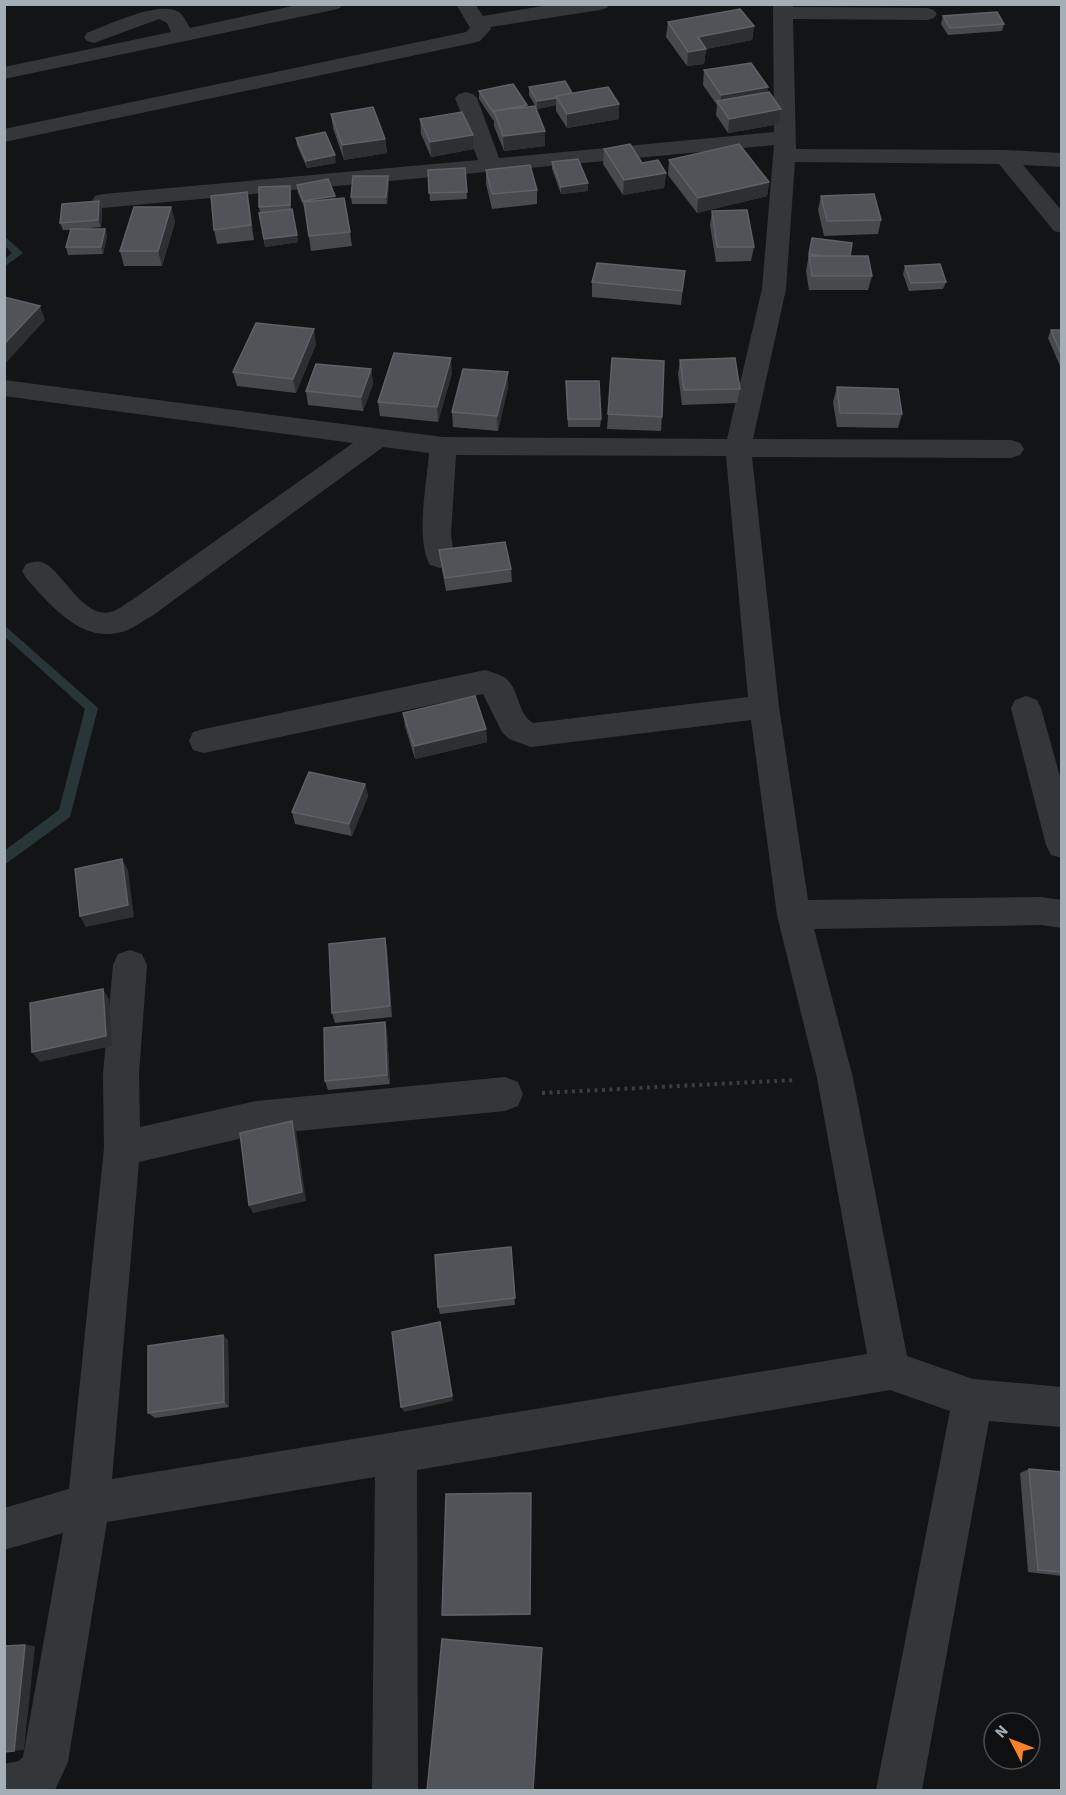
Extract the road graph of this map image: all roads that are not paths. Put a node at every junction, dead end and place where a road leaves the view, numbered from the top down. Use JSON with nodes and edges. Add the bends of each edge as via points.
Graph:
{"nodes":[{"id":1,"x":333,"y":4,"type":"edge"},
{"id":2,"x":465,"y":4,"type":"edge"},
{"id":3,"x":600,"y":4,"type":"edge"},
{"id":4,"x":283,"y":9,"type":"edge"},
{"id":5,"x":783,"y":9,"type":"edge"},
{"id":6,"x":927,"y":14,"type":"dead end"},
{"id":7,"x":479,"y":23,"type":"junction"},
{"id":8,"x":4,"y":72,"type":"edge"},
{"id":9,"x":466,"y":98,"type":"dead end"},
{"id":10,"x":4,"y":136,"type":"edge"},
{"id":11,"x":784,"y":146,"type":"junction"},
{"id":12,"x":1005,"y":157,"type":"junction"},
{"id":13,"x":1062,"y":160,"type":"edge"},
{"id":14,"x":491,"y":165,"type":"junction"},
{"id":15,"x":103,"y":201,"type":"dead end"},
{"id":16,"x":1062,"y":226,"type":"edge"},
{"id":17,"x":4,"y":388,"type":"edge"},
{"id":18,"x":378,"y":438,"type":"junction"},
{"id":19,"x":443,"y":446,"type":"junction"},
{"id":20,"x":738,"y":449,"type":"junction"},
{"id":21,"x":1011,"y":449,"type":"dead end"},
{"id":22,"x":440,"y":558,"type":"edge"},
{"id":23,"x":36,"y":571,"type":"dead end"},
{"id":24,"x":764,"y":707,"type":"junction"},
{"id":25,"x":1026,"y":708,"type":"dead end"},
{"id":26,"x":204,"y":741,"type":"dead end"},
{"id":27,"x":1062,"y":845,"type":"edge"},
{"id":28,"x":794,"y":915,"type":"junction"},
{"id":29,"x":1062,"y":915,"type":"edge"},
{"id":30,"x":130,"y":965,"type":"dead end"},
{"id":31,"x":505,"y":1094,"type":"road end"},
{"id":32,"x":122,"y":1148,"type":"junction"},
{"id":33,"x":890,"y":1370,"type":"junction"},
{"id":34,"x":974,"y":1399,"type":"junction"},
{"id":35,"x":1062,"y":1407,"type":"edge"},
{"id":36,"x":396,"y":1453,"type":"junction"},
{"id":37,"x":89,"y":1504,"type":"junction"},
{"id":38,"x":4,"y":1529,"type":"edge"},
{"id":39,"x":4,"y":1787,"type":"edge"},
{"id":40,"x":395,"y":1791,"type":"edge"},
{"id":41,"x":899,"y":1791,"type":"edge"}],
"edges":[{"from":1,"to":4,"type":"street"},
{"from":2,"to":7,"type":"street"},
{"from":3,"to":7,"type":"street"},
{"from":4,"to":8,"type":"street"},
{"from":5,"to":6,"type":"street"},
{"from":5,"to":11,"type":"street"},
{"from":7,"to":10,"type":"street","via":[[481,30],[473,37]]},
{"from":9,"to":14,"type":"street"},
{"from":11,"to":12,"type":"street"},
{"from":11,"to":14,"type":"street"},
{"from":11,"to":20,"type":"street","via":[[774,290]]},
{"from":12,"to":13,"type":"street"},
{"from":12,"to":16,"type":"street"},
{"from":14,"to":15,"type":"street"},
{"from":17,"to":18,"type":"street"},
{"from":18,"to":19,"type":"street"},
{"from":18,"to":23,"type":"street","via":[[117,622],[84,618]]},
{"from":19,"to":20,"type":"street"},
{"from":19,"to":22,"type":"street","via":[[436,534]]},
{"from":20,"to":21,"type":"street"},
{"from":20,"to":24,"type":"street"},
{"from":24,"to":26,"type":"street","via":[[531,735],[512,725],[499,691],[484,682]]},
{"from":24,"to":28,"type":"street"},
{"from":25,"to":27,"type":"street"},
{"from":28,"to":29,"type":"street","via":[[1041,911]]},
{"from":28,"to":33,"type":"street","via":[[835,1078]]},
{"from":30,"to":32,"type":"street","via":[[121,1074]]},
{"from":31,"to":32,"type":"street","via":[[256,1118]]},
{"from":32,"to":37,"type":"street"},
{"from":33,"to":34,"type":"street"},
{"from":33,"to":36,"type":"street"},
{"from":34,"to":35,"type":"street"},
{"from":34,"to":41,"type":"street"},
{"from":36,"to":37,"type":"street"},
{"from":36,"to":40,"type":"street"},
{"from":37,"to":38,"type":"street"},
{"from":37,"to":39,"type":"street","via":[[45,1762],[40,1776],[31,1782]]}]}
